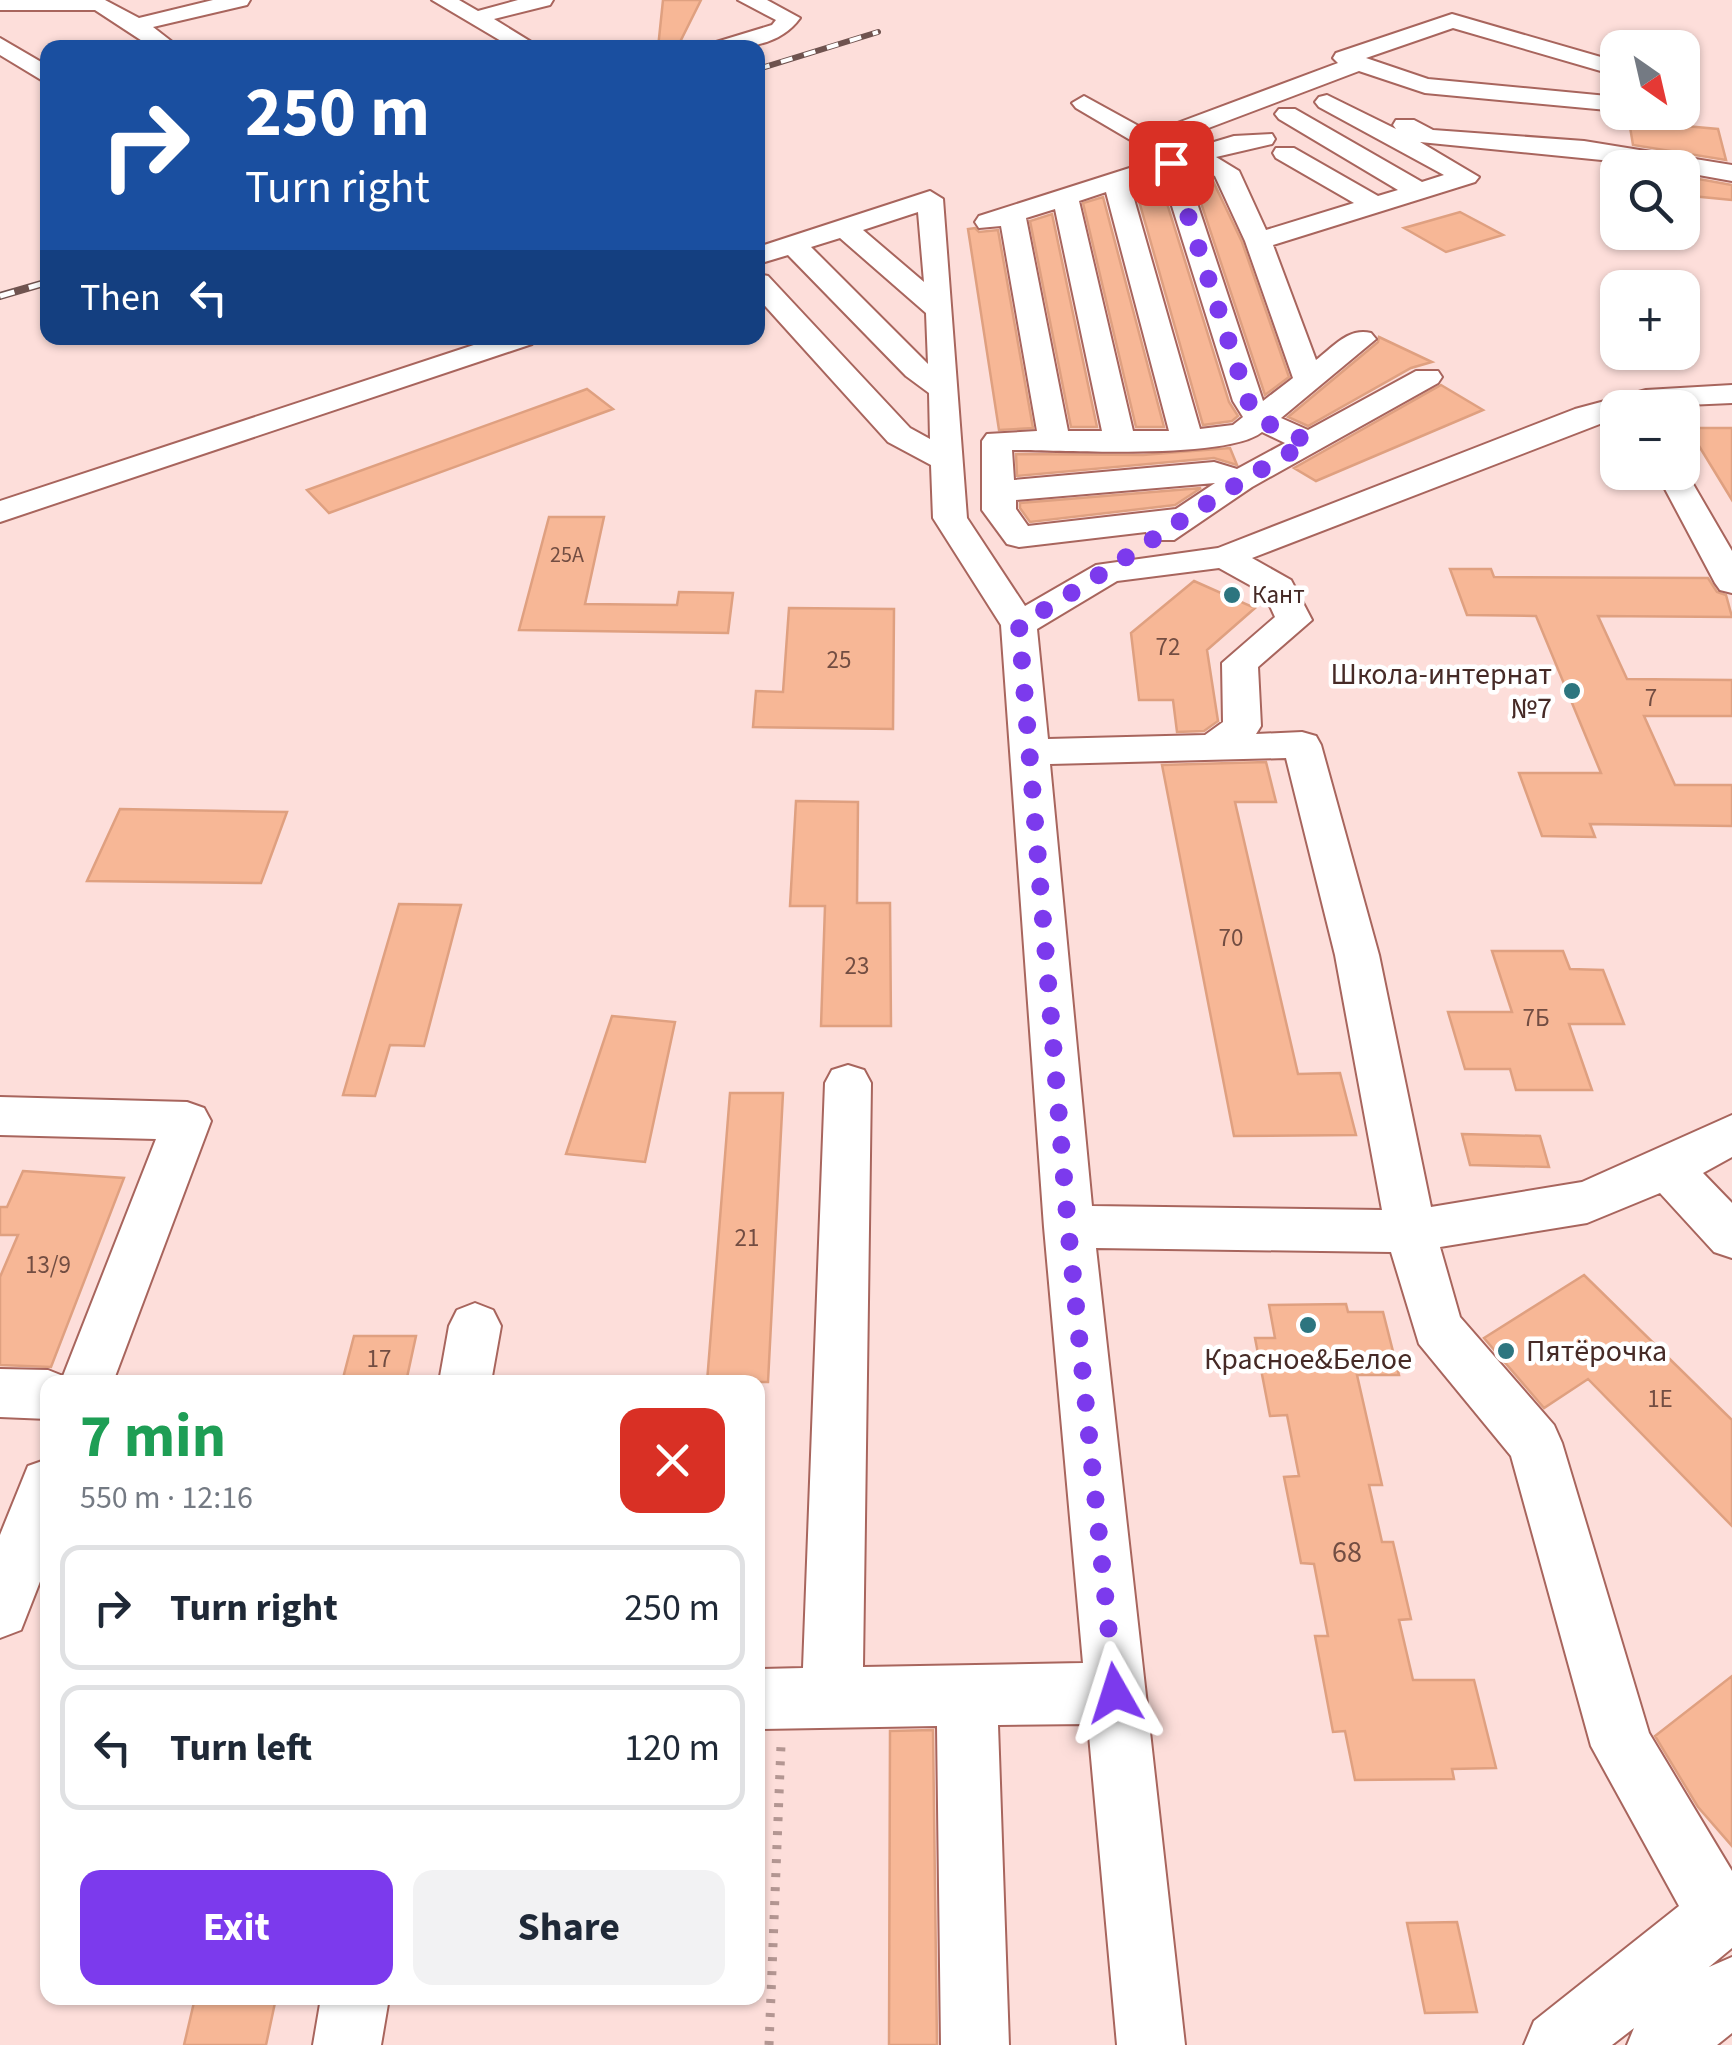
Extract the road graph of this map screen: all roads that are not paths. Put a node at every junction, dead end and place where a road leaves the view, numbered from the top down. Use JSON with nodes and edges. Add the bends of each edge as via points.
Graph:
{"nodes":[{"id":1,"x":239,"y":0,"type":"edge"},
{"id":2,"x":443,"y":0,"type":"edge"},
{"id":3,"x":542,"y":0,"type":"edge"},
{"id":4,"x":749,"y":0,"type":"edge"},
{"id":5,"x":0,"y":4,"type":"edge"},
{"id":6,"x":475,"y":18,"type":"junction"},
{"id":7,"x":136,"y":25,"type":"junction"},
{"id":8,"x":158,"y":40,"type":"edge"},
{"id":9,"x":515,"y":40,"type":"edge"},
{"id":10,"x":747,"y":40,"type":"edge"},
{"id":11,"x":0,"y":45,"type":"edge"},
{"id":12,"x":1429,"y":50,"type":"junction"},
{"id":13,"x":1358,"y":63,"type":"junction"},
{"id":14,"x":1600,"y":65,"type":"edge"},
{"id":15,"x":40,"y":72,"type":"edge"},
{"id":16,"x":1543,"y":74,"type":"dead end"},
{"id":17,"x":1600,"y":94,"type":"edge"},
{"id":18,"x":1527,"y":96,"type":"junction"},
{"id":19,"x":1600,"y":99,"type":"edge"},
{"id":20,"x":1328,"y":102,"type":"dead end"},
{"id":21,"x":1084,"y":103,"type":"dead end"},
{"id":22,"x":1397,"y":109,"type":"dead end"},
{"id":23,"x":1286,"y":114,"type":"dead end"},
{"id":24,"x":1174,"y":155,"type":"junction"},
{"id":25,"x":1732,"y":173,"type":"edge"},
{"id":26,"x":1116,"y":181,"type":"junction"},
{"id":27,"x":1420,"y":192,"type":"junction"},
{"id":28,"x":1065,"y":197,"type":"junction"},
{"id":29,"x":1289,"y":200,"type":"dead end"},
{"id":30,"x":1376,"y":205,"type":"junction"},
{"id":31,"x":1325,"y":221,"type":"junction"},
{"id":32,"x":844,"y":227,"type":"junction"},
{"id":33,"x":1258,"y":241,"type":"junction"},
{"id":34,"x":793,"y":244,"type":"junction"},
{"id":35,"x":765,"y":254,"type":"edge"},
{"id":36,"x":765,"y":290,"type":"edge"},
{"id":37,"x":940,"y":311,"type":"junction"},
{"id":38,"x":1360,"y":339,"type":"dead end"},
{"id":39,"x":501,"y":345,"type":"edge"},
{"id":40,"x":1427,"y":377,"type":"dead end"},
{"id":41,"x":1308,"y":378,"type":"junction"},
{"id":42,"x":943,"y":389,"type":"junction"},
{"id":43,"x":1732,"y":394,"type":"edge"},
{"id":44,"x":1260,"y":420,"type":"junction"},
{"id":45,"x":1120,"y":439,"type":"junction"},
{"id":46,"x":1054,"y":440,"type":"junction"},
{"id":47,"x":1188,"y":440,"type":"junction"},
{"id":48,"x":1309,"y":442,"type":"junction"},
{"id":49,"x":946,"y":459,"type":"junction"},
{"id":50,"x":1241,"y":480,"type":"junction"},
{"id":51,"x":1682,"y":490,"type":"edge"},
{"id":52,"x":1002,"y":491,"type":"junction"},
{"id":53,"x":0,"y":512,"type":"edge"},
{"id":54,"x":1188,"y":518,"type":"junction"},
{"id":55,"x":1224,"y":557,"type":"junction"},
{"id":56,"x":1108,"y":572,"type":"junction"},
{"id":57,"x":1732,"y":584,"type":"edge"},
{"id":58,"x":1019,"y":625,"type":"junction"},
{"id":59,"x":1214,"y":748,"type":"junction"},
{"id":60,"x":1030,"y":752,"type":"junction"},
{"id":61,"x":848,"y":1083,"type":"dead end"},
{"id":62,"x":0,"y":1116,"type":"edge"},
{"id":63,"x":1732,"y":1134,"type":"edge"},
{"id":64,"x":1668,"y":1168,"type":"junction"},
{"id":65,"x":1068,"y":1227,"type":"junction"},
{"id":66,"x":1410,"y":1231,"type":"junction"},
{"id":67,"x":1732,"y":1238,"type":"edge"},
{"id":68,"x":475,"y":1326,"type":"dead end"},
{"id":69,"x":90,"y":1375,"type":"edge"},
{"id":70,"x":466,"y":1375,"type":"edge"},
{"id":71,"x":0,"y":1393,"type":"edge"},
{"id":72,"x":40,"y":1395,"type":"edge"},
{"id":73,"x":40,"y":1506,"type":"edge"},
{"id":74,"x":0,"y":1609,"type":"edge"},
{"id":75,"x":1115,"y":1693,"type":"junction"},
{"id":76,"x":967,"y":1696,"type":"junction"},
{"id":77,"x":791,"y":1699,"type":"edge"},
{"id":78,"x":1732,"y":1990,"type":"edge"},
{"id":79,"x":354,"y":2005,"type":"edge"},
{"id":80,"x":346,"y":2045,"type":"edge"},
{"id":81,"x":975,"y":2045,"type":"edge"},
{"id":82,"x":1150,"y":2045,"type":"edge"},
{"id":83,"x":1558,"y":2045,"type":"edge"},
{"id":84,"x":1661,"y":2045,"type":"edge"}],
"edges":[{"from":1,"to":7,"type":"street"},
{"from":2,"to":6,"type":"street"},
{"from":3,"to":6,"type":"street"},
{"from":4,"to":10,"type":"street","via":[[789,18],[780,30]]},
{"from":5,"to":7,"type":"street","via":[[96,4]]},
{"from":6,"to":9,"type":"street"},
{"from":7,"to":8,"type":"street"},
{"from":11,"to":15,"type":"street"},
{"from":12,"to":13,"type":"street","via":[[1381,45],[1344,58]]},
{"from":12,"to":14,"type":"street","via":[[1452,21]]},
{"from":12,"to":18,"type":"street"},
{"from":13,"to":18,"type":"street","via":[[1425,86]]},
{"from":13,"to":24,"type":"street"},
{"from":16,"to":17,"type":"street"},
{"from":18,"to":19,"type":"street"},
{"from":20,"to":27,"type":"street","via":[[1466,178]]},
{"from":21,"to":24,"type":"street"},
{"from":22,"to":25,"type":"street","via":[[1393,114],[1412,131],[1428,136],[1584,148]]},
{"from":23,"to":27,"type":"street"},
{"from":24,"to":26,"type":"street"},
{"from":24,"to":30,"type":"street","via":[[1274,146]]},
{"from":24,"to":33,"type":"street","via":[[1226,172]]},
{"from":24,"to":44,"type":"street","via":[[1248,401]]},
{"from":26,"to":28,"type":"street"},
{"from":26,"to":47,"type":"street"},
{"from":27,"to":30,"type":"street"},
{"from":28,"to":45,"type":"street"},
{"from":28,"to":46,"type":"street","via":[[1000,218]]},
{"from":29,"to":31,"type":"street"},
{"from":30,"to":31,"type":"street"},
{"from":31,"to":33,"type":"street"},
{"from":32,"to":34,"type":"street"},
{"from":32,"to":37,"type":"street"},
{"from":32,"to":37,"type":"street","via":[[930,200]]},
{"from":33,"to":41,"type":"street"},
{"from":34,"to":35,"type":"street"},
{"from":34,"to":42,"type":"street"},
{"from":36,"to":49,"type":"street","via":[[899,435]]},
{"from":37,"to":42,"type":"street"},
{"from":38,"to":41,"type":"street"},
{"from":39,"to":53,"type":"street"},
{"from":40,"to":48,"type":"street"},
{"from":41,"to":44,"type":"street"},
{"from":42,"to":49,"type":"street"},
{"from":43,"to":55,"type":"street","via":[[1646,398],[1586,416]]},
{"from":44,"to":47,"type":"street","via":[[1242,433]]},
{"from":44,"to":48,"type":"street"},
{"from":45,"to":46,"type":"street"},
{"from":45,"to":47,"type":"street"},
{"from":46,"to":52,"type":"street","via":[[998,441],[994,454]]},
{"from":48,"to":50,"type":"street"},
{"from":49,"to":58,"type":"street","via":[[950,518]]},
{"from":50,"to":52,"type":"street","via":[[1214,472]]},
{"from":50,"to":54,"type":"street"},
{"from":51,"to":57,"type":"street"},
{"from":52,"to":54,"type":"street","via":[[999,510],[1019,537]]},
{"from":54,"to":56,"type":"street"},
{"from":55,"to":56,"type":"street"},
{"from":55,"to":59,"type":"street","via":[[1279,588],[1294,620],[1240,664],[1242,726]]},
{"from":56,"to":58,"type":"street"},
{"from":58,"to":60,"type":"street"},
{"from":59,"to":60,"type":"street"},
{"from":59,"to":66,"type":"street","via":[[1302,745],[1357,955]]},
{"from":60,"to":65,"type":"street"},
{"from":61,"to":77,"type":"street"},
{"from":62,"to":69,"type":"street","via":[[187,1121]]},
{"from":63,"to":64,"type":"street"},
{"from":64,"to":66,"type":"street","via":[[1587,1202]]},
{"from":64,"to":67,"type":"street"},
{"from":65,"to":66,"type":"street"},
{"from":65,"to":75,"type":"street"},
{"from":66,"to":83,"type":"street","via":[[1436,1328],[1535,1443],[1622,1746],[1720,1915]]},
{"from":68,"to":70,"type":"street"},
{"from":71,"to":72,"type":"street"},
{"from":73,"to":74,"type":"street"},
{"from":75,"to":76,"type":"street"},
{"from":75,"to":82,"type":"street"},
{"from":76,"to":77,"type":"street"},
{"from":76,"to":81,"type":"street"},
{"from":78,"to":84,"type":"street"},
{"from":79,"to":80,"type":"street"}]}
